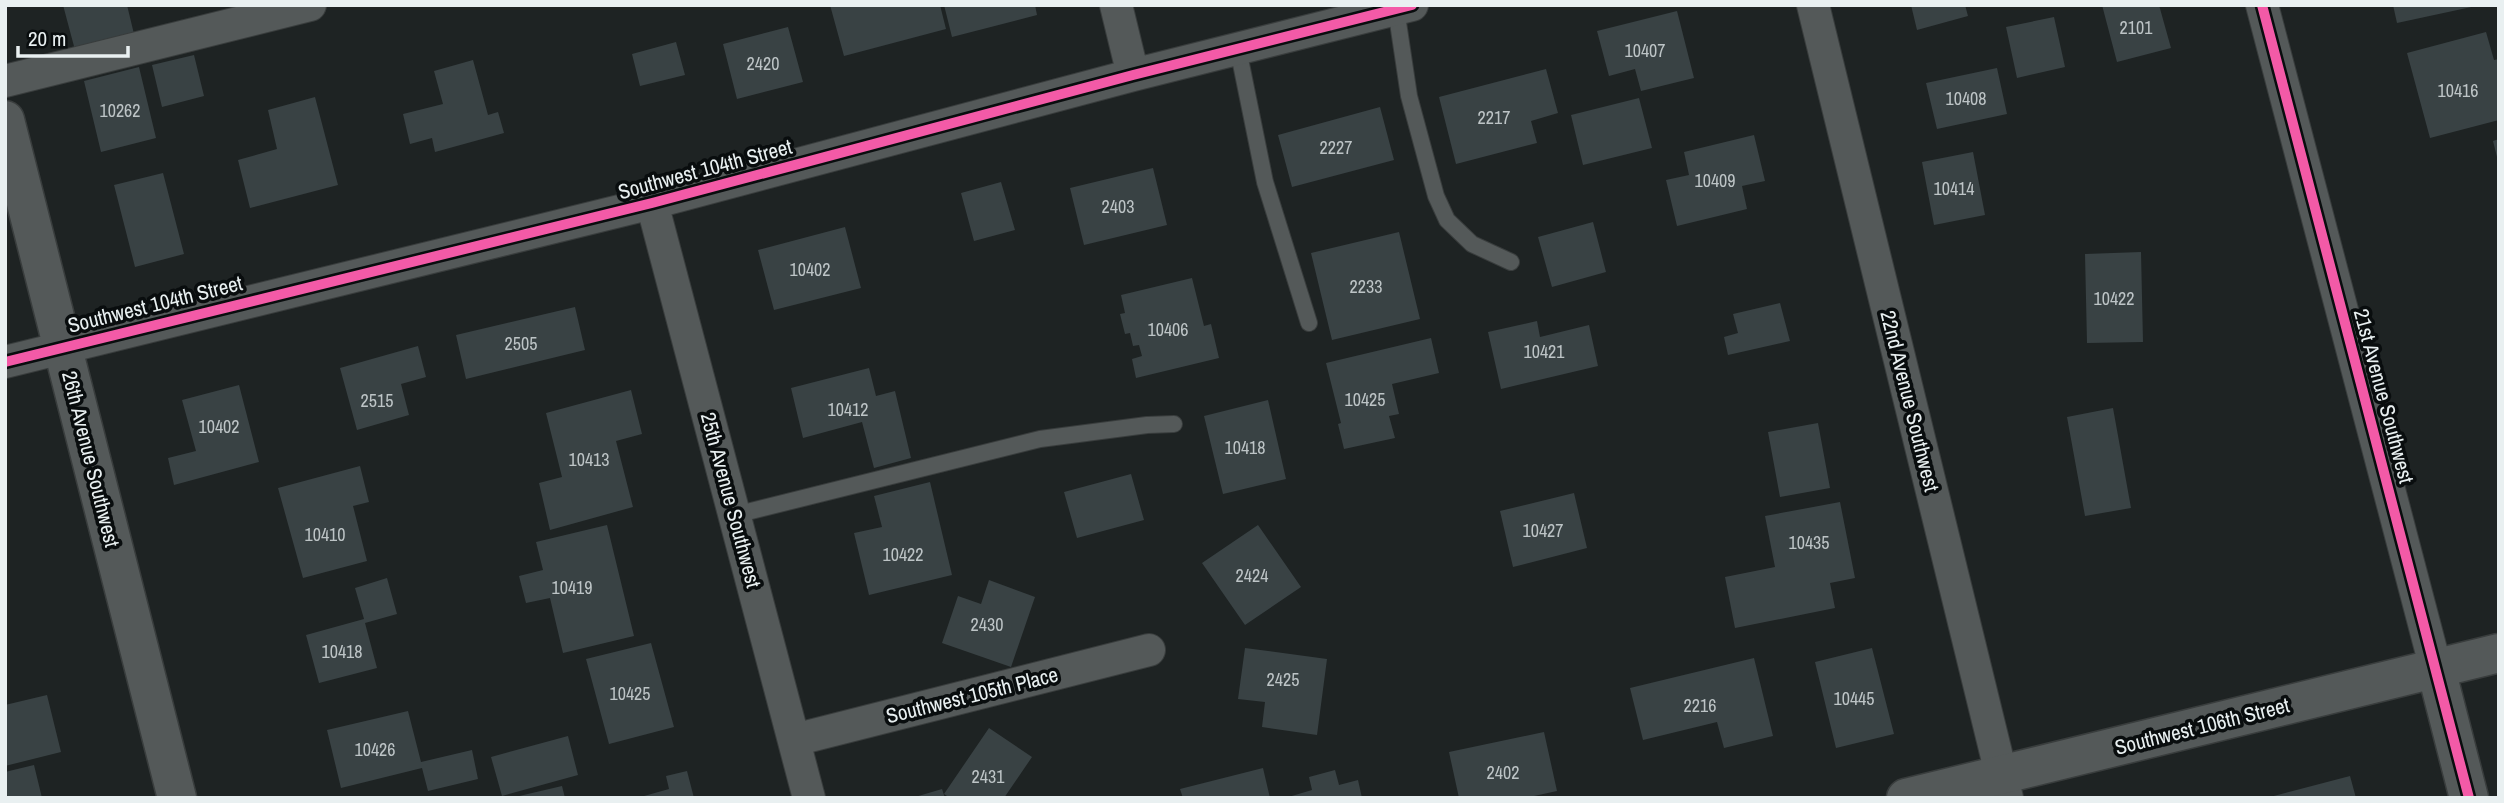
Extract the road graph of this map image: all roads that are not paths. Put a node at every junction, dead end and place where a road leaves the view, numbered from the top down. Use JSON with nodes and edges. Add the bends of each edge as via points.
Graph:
{"nodes":[{"id":1,"x":310,"y":5,"type":"edge"},
{"id":2,"x":1116,"y":5,"type":"edge"},
{"id":3,"x":1813,"y":5,"type":"edge"},
{"id":4,"x":2262,"y":5,"type":"edge"},
{"id":5,"x":1404,"y":7,"type":"edge"},
{"id":6,"x":1238,"y":49,"type":"junction"},
{"id":7,"x":1133,"y":75,"type":"junction"},
{"id":8,"x":5,"y":81,"type":"edge"},
{"id":9,"x":5,"y":120,"type":"edge"},
{"id":10,"x":652,"y":203,"type":"junction"},
{"id":11,"x":1511,"y":262,"type":"dead end"},
{"id":12,"x":1309,"y":323,"type":"dead end"},
{"id":13,"x":63,"y":347,"type":"junction"},
{"id":14,"x":5,"y":362,"type":"edge"},
{"id":15,"x":1174,"y":424,"type":"dead end"},
{"id":16,"x":735,"y":515,"type":"junction"},
{"id":17,"x":1149,"y":650,"type":"dead end"},
{"id":18,"x":2499,"y":653,"type":"edge"},
{"id":19,"x":2436,"y":668,"type":"junction"},
{"id":20,"x":794,"y":740,"type":"junction"},
{"id":21,"x":2005,"y":786,"type":"edge"},
{"id":22,"x":177,"y":798,"type":"edge"},
{"id":23,"x":809,"y":798,"type":"edge"},
{"id":24,"x":1906,"y":798,"type":"edge"},
{"id":25,"x":2469,"y":798,"type":"edge"}],
"edges":[{"from":1,"to":8,"type":"street"},
{"from":2,"to":7,"type":"street"},
{"from":3,"to":21,"type":"street","name":"22nd Avenue Southwest"},
{"from":4,"to":19,"type":"street","name":"21st Avenue Southwest"},
{"from":5,"to":6,"type":"street","name":"Southwest 104th Street"},
{"from":5,"to":11,"type":"lane","via":[[1409,96],[1436,196],[1447,220],[1472,244]]},
{"from":6,"to":7,"type":"street","name":"Southwest 104th Street"},
{"from":6,"to":12,"type":"lane","via":[[1265,182]]},
{"from":7,"to":10,"type":"street","name":"Southwest 104th Street"},
{"from":9,"to":13,"type":"street","name":"26th Avenue Southwest"},
{"from":10,"to":13,"type":"street","name":"Southwest 104th Street"},
{"from":10,"to":16,"type":"street","name":"25th Avenue Southwest"},
{"from":13,"to":14,"type":"street","name":"Southwest 104th Street"},
{"from":13,"to":22,"type":"street","name":"26th Avenue Southwest"},
{"from":15,"to":16,"type":"lane","via":[[1040,439]]},
{"from":16,"to":20,"type":"street","name":"25th Avenue Southwest"},
{"from":17,"to":20,"type":"street","name":"Southwest 105th Place"},
{"from":18,"to":19,"type":"street","name":"Southwest 106th Street"},
{"from":19,"to":21,"type":"street","name":"Southwest 106th Street"},
{"from":19,"to":25,"type":"street","name":"21st Avenue Southwest"},
{"from":20,"to":23,"type":"street","name":"25th Avenue Southwest"},
{"from":21,"to":24,"type":"street","name":"Southwest 106th Street"}]}
